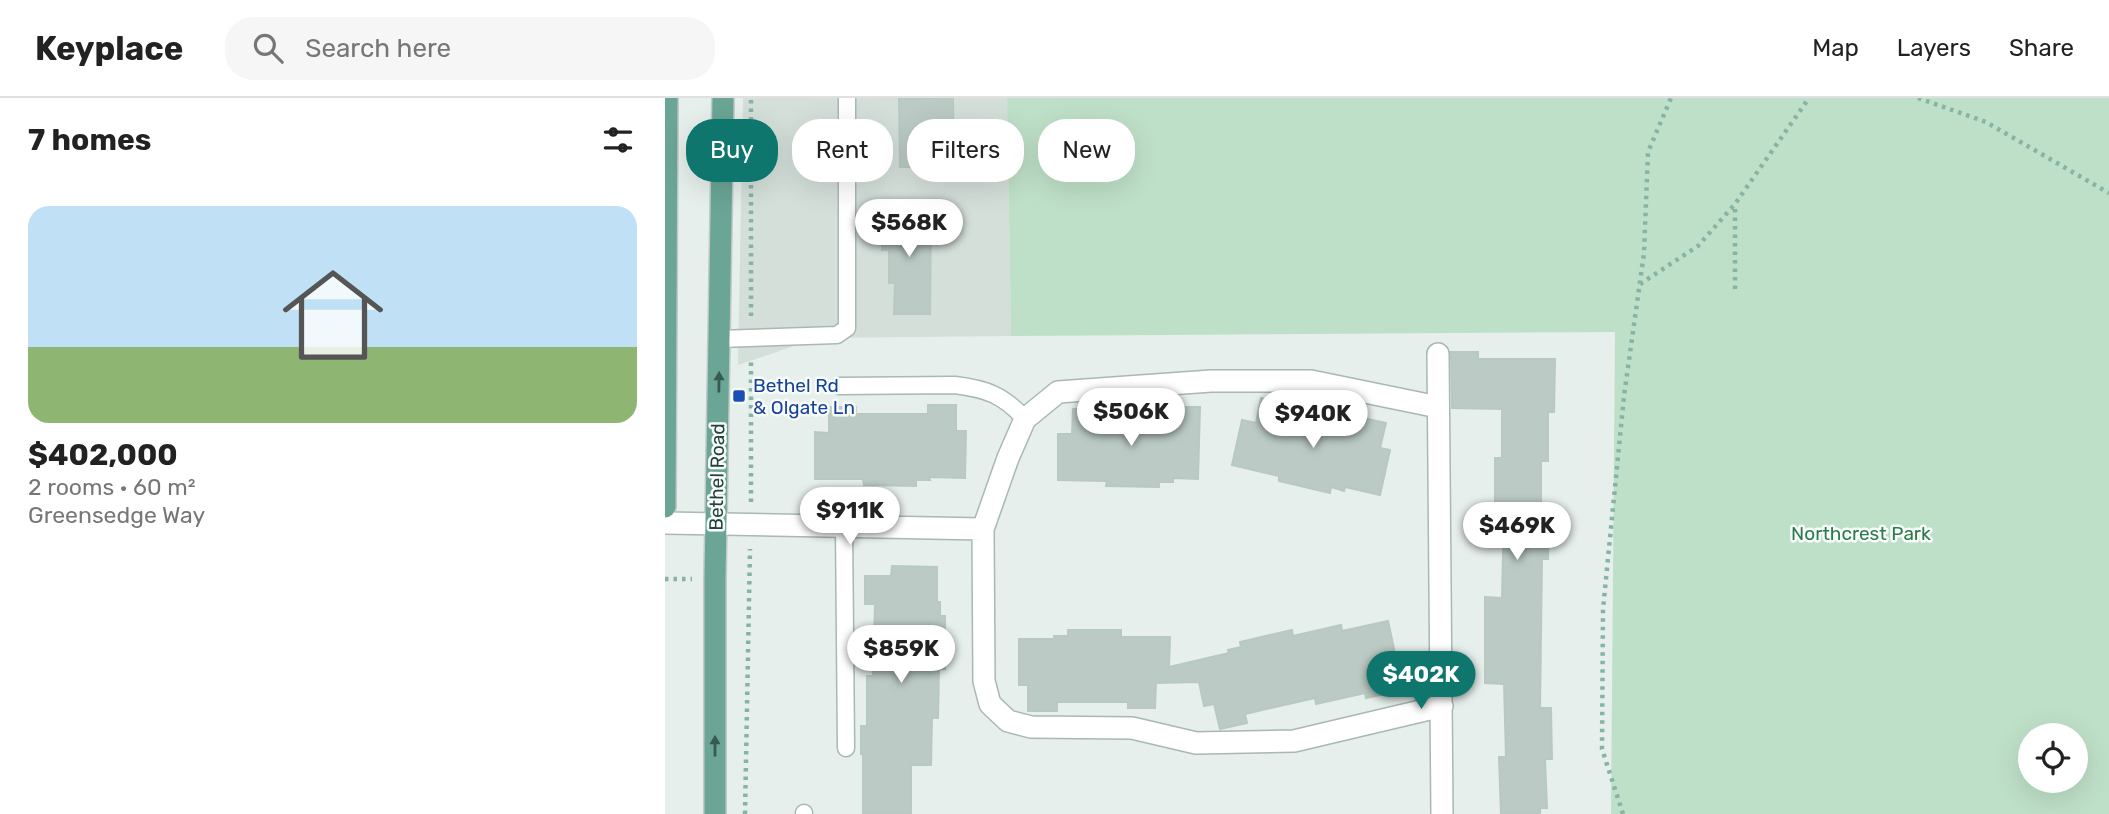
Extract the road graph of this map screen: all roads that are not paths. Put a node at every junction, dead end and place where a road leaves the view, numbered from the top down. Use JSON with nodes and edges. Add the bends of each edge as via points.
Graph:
{"nodes":[{"id":1,"x":667,"y":98,"type":"edge"},
{"id":2,"x":723,"y":98,"type":"edge"},
{"id":3,"x":847,"y":98,"type":"edge"},
{"id":4,"x":719,"y":339,"type":"junction"},
{"id":5,"x":1438,"y":354,"type":"dead end"},
{"id":6,"x":839,"y":386,"type":"dead end"},
{"id":7,"x":1438,"y":407,"type":"junction"},
{"id":8,"x":1025,"y":419,"type":"junction"},
{"id":9,"x":665,"y":508,"type":"edge"},
{"id":10,"x":665,"y":523,"type":"edge"},
{"id":11,"x":717,"y":524,"type":"junction"},
{"id":12,"x":844,"y":526,"type":"junction"},
{"id":13,"x":983,"y":529,"type":"junction"},
{"id":14,"x":1442,"y":706,"type":"junction"},
{"id":15,"x":846,"y":748,"type":"dead end"},
{"id":16,"x":715,"y":814,"type":"edge"},
{"id":17,"x":1442,"y":814,"type":"edge"}],
"edges":[{"from":1,"to":9,"type":"main road"},
{"from":2,"to":4,"type":"main road","name":"Bethel Road"},
{"from":3,"to":4,"type":"lane","via":[[847,328],[837,335]]},
{"from":11,"to":4,"type":"main road","name":"Bethel Road","one_way":true},
{"from":5,"to":7,"type":"street"},
{"from":6,"to":8,"type":"lane","via":[[974,387],[1011,403]]},
{"from":7,"to":8,"type":"street","via":[[1311,381],[1211,381],[1058,392]]},
{"from":7,"to":14,"type":"street"},
{"from":8,"to":13,"type":"street"},
{"from":10,"to":11,"type":"street"},
{"from":11,"to":12,"type":"street"},
{"from":16,"to":11,"type":"main road","name":"Bethel Road","one_way":true},
{"from":12,"to":13,"type":"street"},
{"from":12,"to":15,"type":"lane"},
{"from":13,"to":14,"type":"street","via":[[983,681],[990,704],[1008,721],[1031,727],[1132,728],[1196,743],[1294,741]]},
{"from":14,"to":17,"type":"street"}]}
